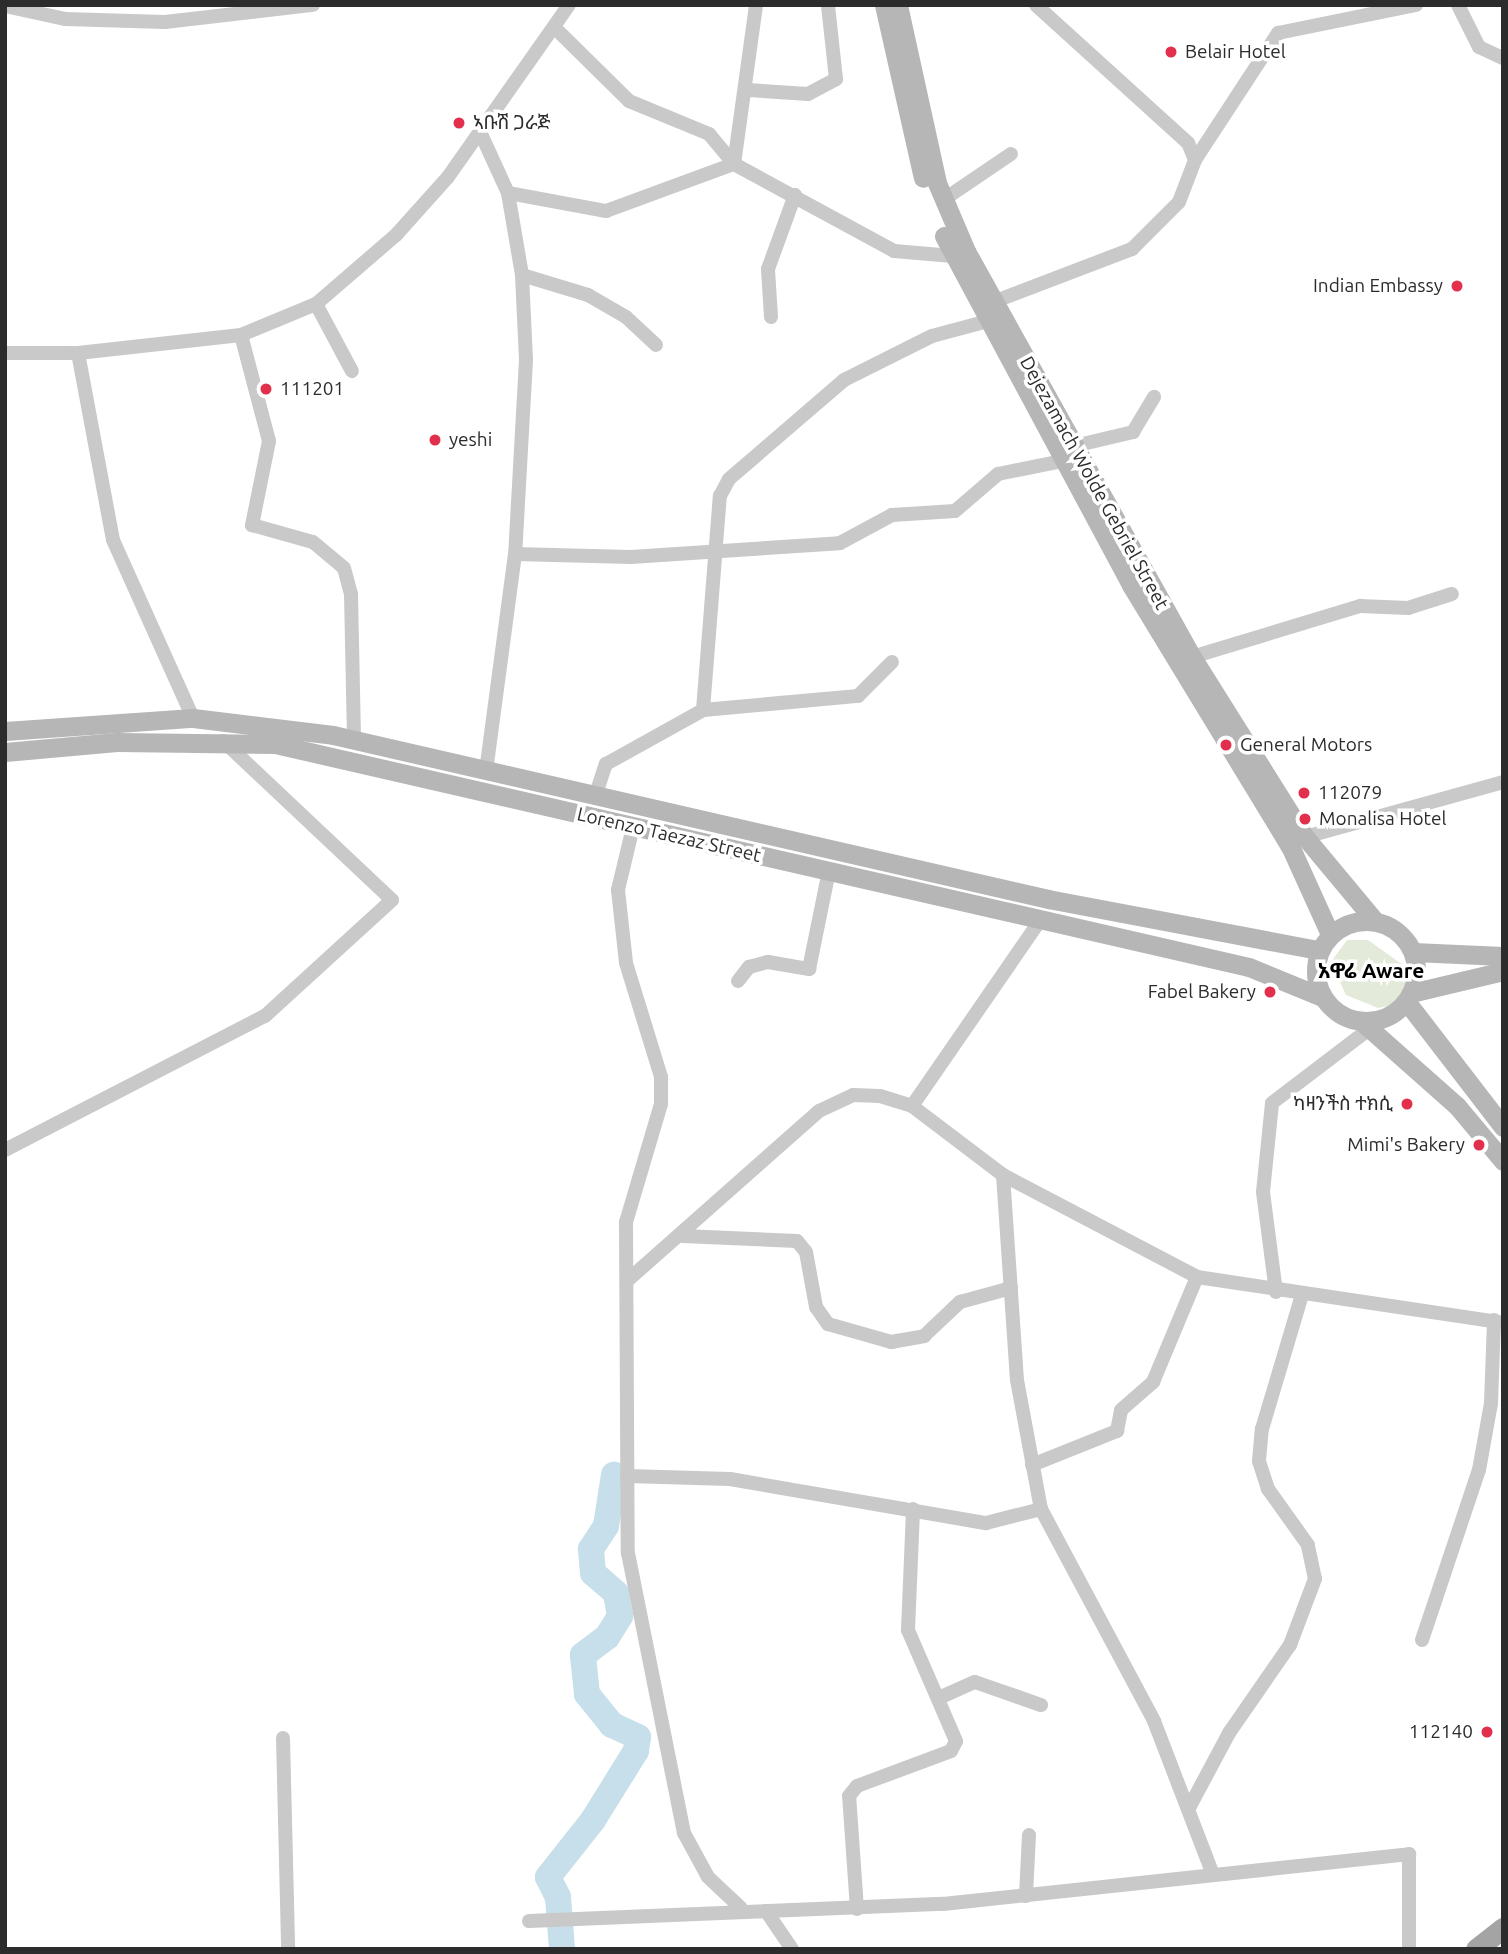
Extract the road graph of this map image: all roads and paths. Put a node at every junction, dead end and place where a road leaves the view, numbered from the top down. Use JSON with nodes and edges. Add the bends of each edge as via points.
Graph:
{"nodes":[{"id":1,"x":313,"y":5,"type":"edge"},
{"id":2,"x":569,"y":5,"type":"edge"},
{"id":3,"x":756,"y":5,"type":"edge"},
{"id":4,"x":828,"y":5,"type":"edge"},
{"id":5,"x":884,"y":5,"type":"edge"},
{"id":6,"x":898,"y":5,"type":"edge"},
{"id":7,"x":1036,"y":5,"type":"edge"},
{"id":8,"x":1416,"y":5,"type":"edge"},
{"id":9,"x":1458,"y":5,"type":"edge"},
{"id":10,"x":5,"y":6,"type":"edge"},
{"id":11,"x":556,"y":29,"type":"junction"},
{"id":12,"x":1503,"y":58,"type":"edge"},
{"id":13,"x":748,"y":90,"type":"junction"},
{"id":14,"x":481,"y":134,"type":"junction"},
{"id":15,"x":1011,"y":154,"type":"dead end"},
{"id":16,"x":1195,"y":160,"type":"junction"},
{"id":17,"x":734,"y":164,"type":"junction"},
{"id":18,"x":508,"y":193,"type":"junction"},
{"id":19,"x":795,"y":195,"type":"junction"},
{"id":20,"x":943,"y":200,"type":"junction"},
{"id":21,"x":953,"y":256,"type":"junction"},
{"id":22,"x":522,"y":275,"type":"junction"},
{"id":23,"x":316,"y":304,"type":"junction"},
{"id":24,"x":990,"y":312,"type":"junction"},
{"id":25,"x":771,"y":317,"type":"dead end"},
{"id":26,"x":241,"y":335,"type":"junction"},
{"id":27,"x":656,"y":345,"type":"dead end"},
{"id":28,"x":5,"y":353,"type":"edge"},
{"id":29,"x":78,"y":353,"type":"junction"},
{"id":30,"x":352,"y":371,"type":"dead end"},
{"id":31,"x":1154,"y":397,"type":"dead end"},
{"id":32,"x":1068,"y":454,"type":"junction"},
{"id":33,"x":716,"y":553,"type":"junction"},
{"id":34,"x":515,"y":554,"type":"junction"},
{"id":35,"x":1452,"y":594,"type":"dead end"},
{"id":36,"x":1192,"y":657,"type":"junction"},
{"id":37,"x":892,"y":662,"type":"dead end"},
{"id":38,"x":703,"y":710,"type":"junction"},
{"id":39,"x":193,"y":718,"type":"junction"},
{"id":40,"x":5,"y":731,"type":"edge"},
{"id":41,"x":222,"y":740,"type":"junction"},
{"id":42,"x":354,"y":740,"type":"junction"},
{"id":43,"x":5,"y":752,"type":"edge"},
{"id":44,"x":486,"y":772,"type":"junction"},
{"id":45,"x":1503,"y":782,"type":"edge"},
{"id":46,"x":595,"y":797,"type":"junction"},
{"id":47,"x":709,"y":821,"type":"junction"},
{"id":48,"x":633,"y":827,"type":"junction"},
{"id":49,"x":1306,"y":837,"type":"junction"},
{"id":50,"x":703,"y":844,"type":"junction"},
{"id":51,"x":829,"y":871,"type":"junction"},
{"id":52,"x":1041,"y":919,"type":"junction"},
{"id":53,"x":1375,"y":921,"type":"junction"},
{"id":54,"x":1325,"y":942,"type":"junction"},
{"id":55,"x":1413,"y":952,"type":"junction"},
{"id":56,"x":1503,"y":956,"type":"edge"},
{"id":57,"x":1503,"y":971,"type":"edge"},
{"id":58,"x":738,"y":981,"type":"dead end"},
{"id":59,"x":1322,"y":997,"type":"junction"},
{"id":60,"x":1409,"y":997,"type":"junction"},
{"id":61,"x":1365,"y":1025,"type":"junction"},
{"id":62,"x":912,"y":1106,"type":"junction"},
{"id":63,"x":1503,"y":1127,"type":"edge"},
{"id":64,"x":5,"y":1150,"type":"edge"},
{"id":65,"x":1503,"y":1161,"type":"edge"},
{"id":66,"x":1003,"y":1175,"type":"junction"},
{"id":67,"x":683,"y":1236,"type":"junction"},
{"id":68,"x":1197,"y":1277,"type":"junction"},
{"id":69,"x":628,"y":1280,"type":"junction"},
{"id":70,"x":1011,"y":1288,"type":"junction"},
{"id":71,"x":1276,"y":1292,"type":"junction"},
{"id":72,"x":1302,"y":1295,"type":"junction"},
{"id":73,"x":1498,"y":1322,"type":"edge"},
{"id":74,"x":1032,"y":1465,"type":"junction"},
{"id":75,"x":626,"y":1476,"type":"junction"},
{"id":76,"x":913,"y":1509,"type":"junction"},
{"id":77,"x":1041,"y":1509,"type":"junction"},
{"id":78,"x":1422,"y":1640,"type":"dead end"},
{"id":79,"x":941,"y":1697,"type":"junction"},
{"id":80,"x":1041,"y":1705,"type":"dead end"},
{"id":81,"x":283,"y":1738,"type":"dead end"},
{"id":82,"x":1189,"y":1808,"type":"junction"},
{"id":83,"x":1029,"y":1835,"type":"dead end"},
{"id":84,"x":1213,"y":1875,"type":"junction"},
{"id":85,"x":1026,"y":1896,"type":"junction"},
{"id":86,"x":741,"y":1908,"type":"junction"},
{"id":87,"x":857,"y":1909,"type":"junction"},
{"id":88,"x":766,"y":1912,"type":"junction"},
{"id":89,"x":529,"y":1921,"type":"dead end"},
{"id":90,"x":1503,"y":1928,"type":"edge"},
{"id":91,"x":288,"y":1949,"type":"edge"},
{"id":92,"x":792,"y":1949,"type":"edge"},
{"id":93,"x":1409,"y":1949,"type":"edge"},
{"id":94,"x":1476,"y":1949,"type":"edge"}],
"edges":[{"from":1,"to":10,"type":"street","via":[[165,22],[65,19]]},
{"from":2,"to":11,"type":"street"},
{"from":3,"to":13,"type":"street"},
{"from":4,"to":13,"type":"street","via":[[836,79],[808,94]]},
{"from":5,"to":21,"type":"main road","name":"Dejezamach Wolde Gebriel Street","via":[[915,150]]},
{"from":6,"to":20,"type":"main road","name":"Dejezamach Wolde Gebriel Street"},
{"from":7,"to":16,"type":"street","via":[[1188,143]]},
{"from":8,"to":16,"type":"street","via":[[1278,33]]},
{"from":9,"to":12,"type":"street","via":[[1479,47]]},
{"from":11,"to":14,"type":"street"},
{"from":11,"to":17,"type":"street","via":[[629,101],[709,134]]},
{"from":13,"to":17,"type":"street"},
{"from":14,"to":18,"type":"street"},
{"from":14,"to":23,"type":"street","via":[[396,235]]},
{"from":15,"to":20,"type":"street"},
{"from":16,"to":24,"type":"street","via":[[1179,202],[1132,249]]},
{"from":17,"to":18,"type":"street","via":[[606,211]]},
{"from":17,"to":19,"type":"street"},
{"from":18,"to":22,"type":"street"},
{"from":19,"to":21,"type":"street","via":[[894,251]]},
{"from":19,"to":25,"type":"street","via":[[768,269]]},
{"from":20,"to":24,"type":"main road","name":"Dejezamach Wolde Gebriel Street"},
{"from":21,"to":24,"type":"main road","name":"Dejezamach Wolde Gebriel Street"},
{"from":22,"to":27,"type":"street","via":[[587,295],[626,317]]},
{"from":22,"to":34,"type":"street","via":[[526,360]]},
{"from":23,"to":26,"type":"street"},
{"from":23,"to":30,"type":"street"},
{"from":24,"to":32,"type":"main road","name":"Dejezamach Wolde Gebriel Street"},
{"from":24,"to":33,"type":"street","via":[[885,355],[829,391],[729,479],[720,496]]},
{"from":26,"to":29,"type":"street"},
{"from":26,"to":42,"type":"street","via":[[269,441],[252,525],[313,542],[344,568],[351,594]]},
{"from":28,"to":29,"type":"street"},
{"from":29,"to":39,"type":"street","via":[[107,522]]},
{"from":31,"to":32,"type":"street","via":[[1133,432]]},
{"from":32,"to":33,"type":"street","via":[[998,474],[955,511],[892,515],[840,543]]},
{"from":32,"to":36,"type":"main road","name":"Dejezamach Wolde Gebriel Street"},
{"from":32,"to":54,"type":"main road","name":"Dejezamach Wolde Gebriel Street","via":[[1178,667],[1290,846]]},
{"from":33,"to":34,"type":"street"},
{"from":33,"to":38,"type":"street"},
{"from":34,"to":44,"type":"street"},
{"from":35,"to":36,"type":"street","via":[[1408,608],[1360,606]]},
{"from":36,"to":49,"type":"main road","name":"Dejezamach Wolde Gebriel Street"},
{"from":37,"to":38,"type":"street","via":[[858,696]]},
{"from":38,"to":46,"type":"street","via":[[606,765]]},
{"from":39,"to":40,"type":"main road","name":"Lorenzo Taezaz Street"},
{"from":39,"to":42,"type":"main road","name":"Lorenzo Taezaz Street"},
{"from":41,"to":43,"type":"main road","name":"Lorenzo Taezaz Street"},
{"from":41,"to":48,"type":"main road","name":"Lorenzo Taezaz Street","via":[[329,755]]},
{"from":41,"to":64,"type":"street","via":[[392,900],[265,1016]]},
{"from":42,"to":44,"type":"main road","name":"Lorenzo Taezaz Street"},
{"from":44,"to":46,"type":"main road","name":"Lorenzo Taezaz Street"},
{"from":45,"to":49,"type":"street"},
{"from":46,"to":47,"type":"main road","name":"Lorenzo Taezaz Street"},
{"from":47,"to":50,"type":"main road"},
{"from":47,"to":54,"type":"main road","name":"Lorenzo Taezaz Street","via":[[1048,899]]},
{"from":48,"to":50,"type":"main road","name":"Lorenzo Taezaz Street"},
{"from":48,"to":69,"type":"street","via":[[618,890],[626,963],[661,1077],[662,1104],[629,1199]]},
{"from":49,"to":53,"type":"main road","name":"Dejezamach Wolde Gebriel Street"},
{"from":50,"to":51,"type":"main road","name":"Lorenzo Taezaz Street"},
{"from":51,"to":52,"type":"main road","name":"Lorenzo Taezaz Street"},
{"from":51,"to":58,"type":"street","via":[[809,969],[768,962],[749,967]]},
{"from":52,"to":59,"type":"main road","name":"Lorenzo Taezaz Street","via":[[1249,967]]},
{"from":52,"to":62,"type":"street"},
{"from":53,"to":54,"type":"main road"},
{"from":53,"to":55,"type":"main road","via":[[1397,932]]},
{"from":54,"to":59,"type":"main road","via":[[1315,974]]},
{"from":55,"to":56,"type":"main road"},
{"from":55,"to":60,"type":"main road"},
{"from":57,"to":60,"type":"main road"},
{"from":59,"to":61,"type":"main road","via":[[1346,1018]]},
{"from":60,"to":61,"type":"main road"},
{"from":60,"to":63,"type":"main road"},
{"from":61,"to":65,"type":"main road","via":[[1457,1106]]},
{"from":61,"to":71,"type":"street","via":[[1332,1063],[1272,1103],[1264,1192]]},
{"from":62,"to":66,"type":"street"},
{"from":62,"to":67,"type":"street","via":[[853,1095],[819,1111]]},
{"from":66,"to":68,"type":"street"},
{"from":66,"to":70,"type":"street"},
{"from":67,"to":69,"type":"street"},
{"from":67,"to":70,"type":"street","via":[[797,1241],[806,1252],[816,1307],[828,1324],[891,1342],[924,1336],[960,1302]]},
{"from":68,"to":71,"type":"street"},
{"from":68,"to":74,"type":"street","via":[[1153,1382],[1122,1410],[1117,1431]]},
{"from":69,"to":75,"type":"street"},
{"from":70,"to":74,"type":"street","via":[[1017,1380]]},
{"from":71,"to":72,"type":"street"},
{"from":72,"to":73,"type":"street"},
{"from":72,"to":82,"type":"street","via":[[1262,1429],[1259,1461],[1268,1489],[1308,1545],[1315,1579],[1290,1644],[1229,1733]]},
{"from":73,"to":78,"type":"street","via":[[1479,1470]]},
{"from":74,"to":77,"type":"street"},
{"from":75,"to":76,"type":"street","via":[[730,1479]]},
{"from":75,"to":86,"type":"street","via":[[628,1553],[640,1630],[684,1833],[708,1877]]},
{"from":76,"to":77,"type":"street","via":[[986,1523]]},
{"from":76,"to":79,"type":"street","via":[[908,1629]]},
{"from":77,"to":82,"type":"street","via":[[1154,1721]]},
{"from":79,"to":80,"type":"street","via":[[975,1682]]},
{"from":79,"to":87,"type":"street","via":[[956,1741],[951,1751],[857,1786],[849,1796]]},
{"from":81,"to":91,"type":"street"},
{"from":82,"to":84,"type":"street"},
{"from":83,"to":85,"type":"street"},
{"from":84,"to":85,"type":"street"},
{"from":84,"to":93,"type":"street","via":[[1409,1854]]},
{"from":85,"to":87,"type":"street"},
{"from":86,"to":88,"type":"street"},
{"from":86,"to":89,"type":"street"},
{"from":87,"to":88,"type":"street"},
{"from":88,"to":92,"type":"street"},
{"from":90,"to":94,"type":"main road"}]}
